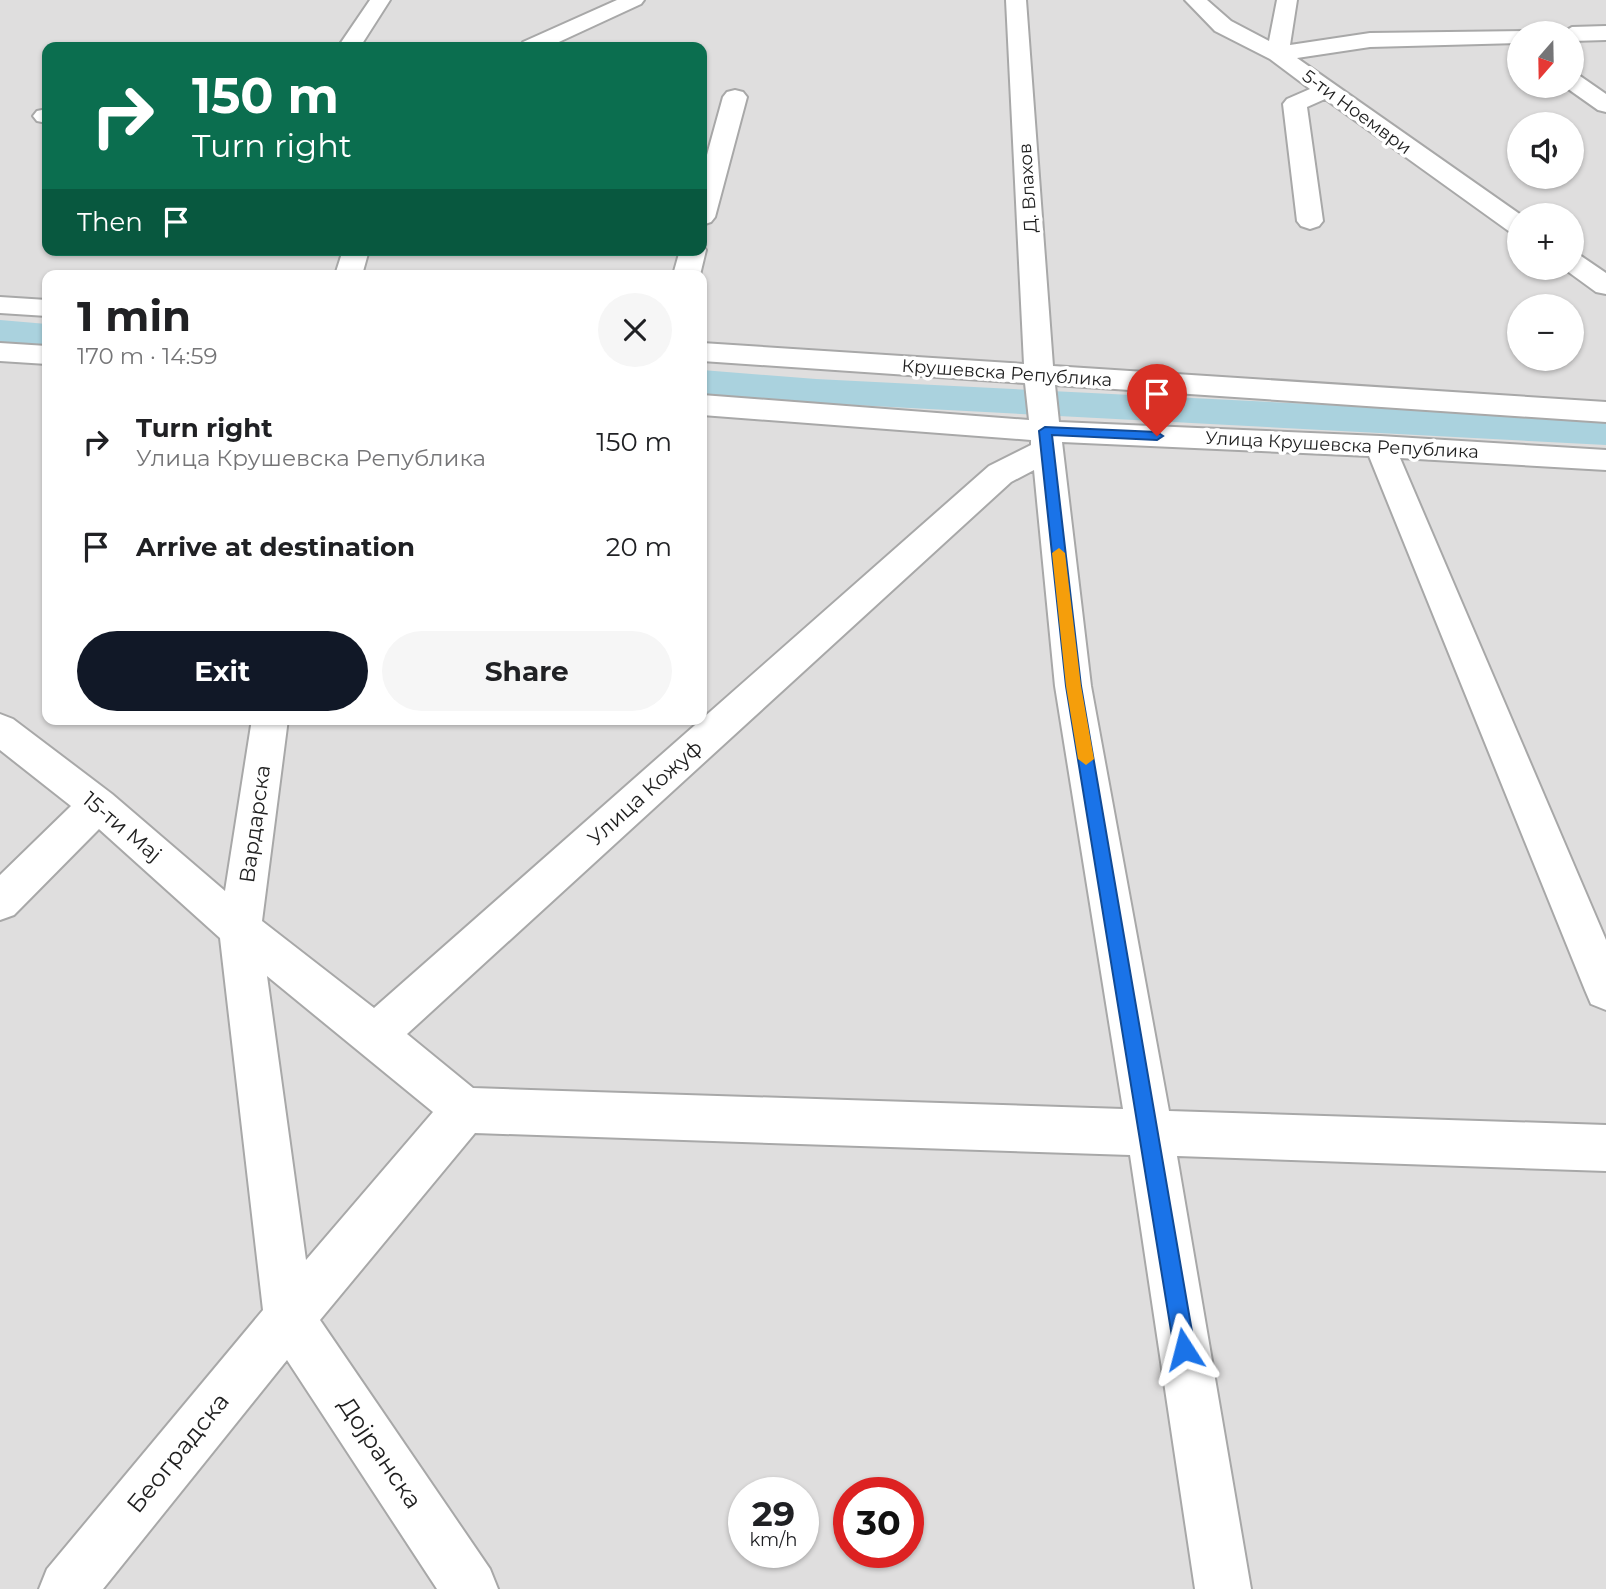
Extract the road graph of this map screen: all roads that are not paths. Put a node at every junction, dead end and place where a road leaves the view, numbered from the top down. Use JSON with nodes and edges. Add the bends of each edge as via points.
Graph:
{"nodes":[{"id":1,"x":380,"y":0,"type":"edge"},
{"id":2,"x":634,"y":0,"type":"edge"},
{"id":3,"x":1016,"y":0,"type":"edge"},
{"id":4,"x":1195,"y":0,"type":"edge"},
{"id":5,"x":1287,"y":0,"type":"edge"},
{"id":6,"x":1606,"y":33,"type":"edge"},
{"id":7,"x":1584,"y":34,"type":"edge"},
{"id":8,"x":1507,"y":39,"type":"edge"},
{"id":9,"x":352,"y":42,"type":"edge"},
{"id":10,"x":542,"y":42,"type":"edge"},
{"id":11,"x":1278,"y":54,"type":"junction"},
{"id":12,"x":1584,"y":89,"type":"edge"},
{"id":13,"x":1327,"y":90,"type":"junction"},
{"id":14,"x":735,"y":97,"type":"dead end"},
{"id":15,"x":1606,"y":104,"type":"edge"},
{"id":16,"x":707,"y":199,"type":"edge"},
{"id":17,"x":1507,"y":218,"type":"edge"},
{"id":18,"x":1310,"y":221,"type":"dead end"},
{"id":19,"x":1584,"y":270,"type":"edge"},
{"id":20,"x":1606,"y":286,"type":"edge"},
{"id":21,"x":0,"y":304,"type":"edge"},
{"id":22,"x":42,"y":308,"type":"edge"},
{"id":23,"x":0,"y":352,"type":"edge"},
{"id":24,"x":707,"y":352,"type":"edge"},
{"id":25,"x":42,"y":355,"type":"edge"},
{"id":26,"x":1039,"y":375,"type":"junction"},
{"id":27,"x":707,"y":406,"type":"edge"},
{"id":28,"x":1606,"y":412,"type":"edge"},
{"id":29,"x":1046,"y":441,"type":"junction"},
{"id":30,"x":1380,"y":446,"type":"junction"},
{"id":31,"x":1606,"y":460,"type":"edge"},
{"id":32,"x":269,"y":725,"type":"edge"},
{"id":33,"x":0,"y":729,"type":"edge"},
{"id":34,"x":98,"y":805,"type":"junction"},
{"id":35,"x":0,"y":902,"type":"edge"},
{"id":36,"x":240,"y":929,"type":"junction"},
{"id":37,"x":1606,"y":990,"type":"edge"},
{"id":38,"x":375,"y":1035,"type":"junction"},
{"id":39,"x":465,"y":1110,"type":"junction"},
{"id":40,"x":1150,"y":1135,"type":"junction"},
{"id":41,"x":1606,"y":1149,"type":"edge"},
{"id":42,"x":289,"y":1318,"type":"junction"},
{"id":43,"x":67,"y":1589,"type":"edge"},
{"id":44,"x":470,"y":1589,"type":"edge"},
{"id":45,"x":1223,"y":1589,"type":"edge"}],
"edges":[{"from":1,"to":9,"type":"street"},
{"from":2,"to":10,"type":"street"},
{"from":3,"to":26,"type":"street","name":"Д. Влахов"},
{"from":4,"to":11,"type":"street","name":"5-ти Ноември","via":[[1223,26]]},
{"from":5,"to":11,"type":"street"},
{"from":6,"to":7,"type":"street"},
{"from":8,"to":11,"type":"street","via":[[1370,40]]},
{"from":11,"to":13,"type":"street","name":"5-ти Ноември"},
{"from":12,"to":15,"type":"street"},
{"from":13,"to":17,"type":"street","name":"5-ти Ноември"},
{"from":13,"to":18,"type":"street","via":[[1295,104]]},
{"from":14,"to":16,"type":"street"},
{"from":19,"to":20,"type":"street"},
{"from":21,"to":22,"type":"street"},
{"from":23,"to":25,"type":"street"},
{"from":24,"to":26,"type":"street","name":"Крушевска Република"},
{"from":26,"to":28,"type":"street","name":"Крушевска Република"},
{"from":26,"to":29,"type":"street","name":"Д. Влахов"},
{"from":27,"to":29,"type":"street","name":"Улица Крушевска Република"},
{"from":29,"to":30,"type":"street","name":"Улица Крушевска Република"},
{"from":29,"to":38,"type":"street","name":"Улица Кожуф","via":[[1000,474]]},
{"from":29,"to":40,"type":"street","name":"Д. Влахов","via":[[1073,686]]},
{"from":30,"to":31,"type":"street","name":"Улица Крушевска Република"},
{"from":30,"to":37,"type":"street"},
{"from":32,"to":36,"type":"street","name":"Вардарска"},
{"from":33,"to":34,"type":"street","name":"15-ти Мај"},
{"from":34,"to":35,"type":"street"},
{"from":34,"to":36,"type":"street","name":"15-ти Мај"},
{"from":36,"to":38,"type":"street","name":"15-ти Мај"},
{"from":36,"to":42,"type":"street","name":"Вардарска"},
{"from":38,"to":39,"type":"street","name":"15-ти Мај"},
{"from":39,"to":40,"type":"street"},
{"from":39,"to":42,"type":"street","name":"Београдска"},
{"from":40,"to":41,"type":"street"},
{"from":40,"to":45,"type":"street","name":"Д. Влахов"},
{"from":42,"to":43,"type":"street","name":"Београдска"},
{"from":42,"to":44,"type":"street","name":"Дојранска"}]}
